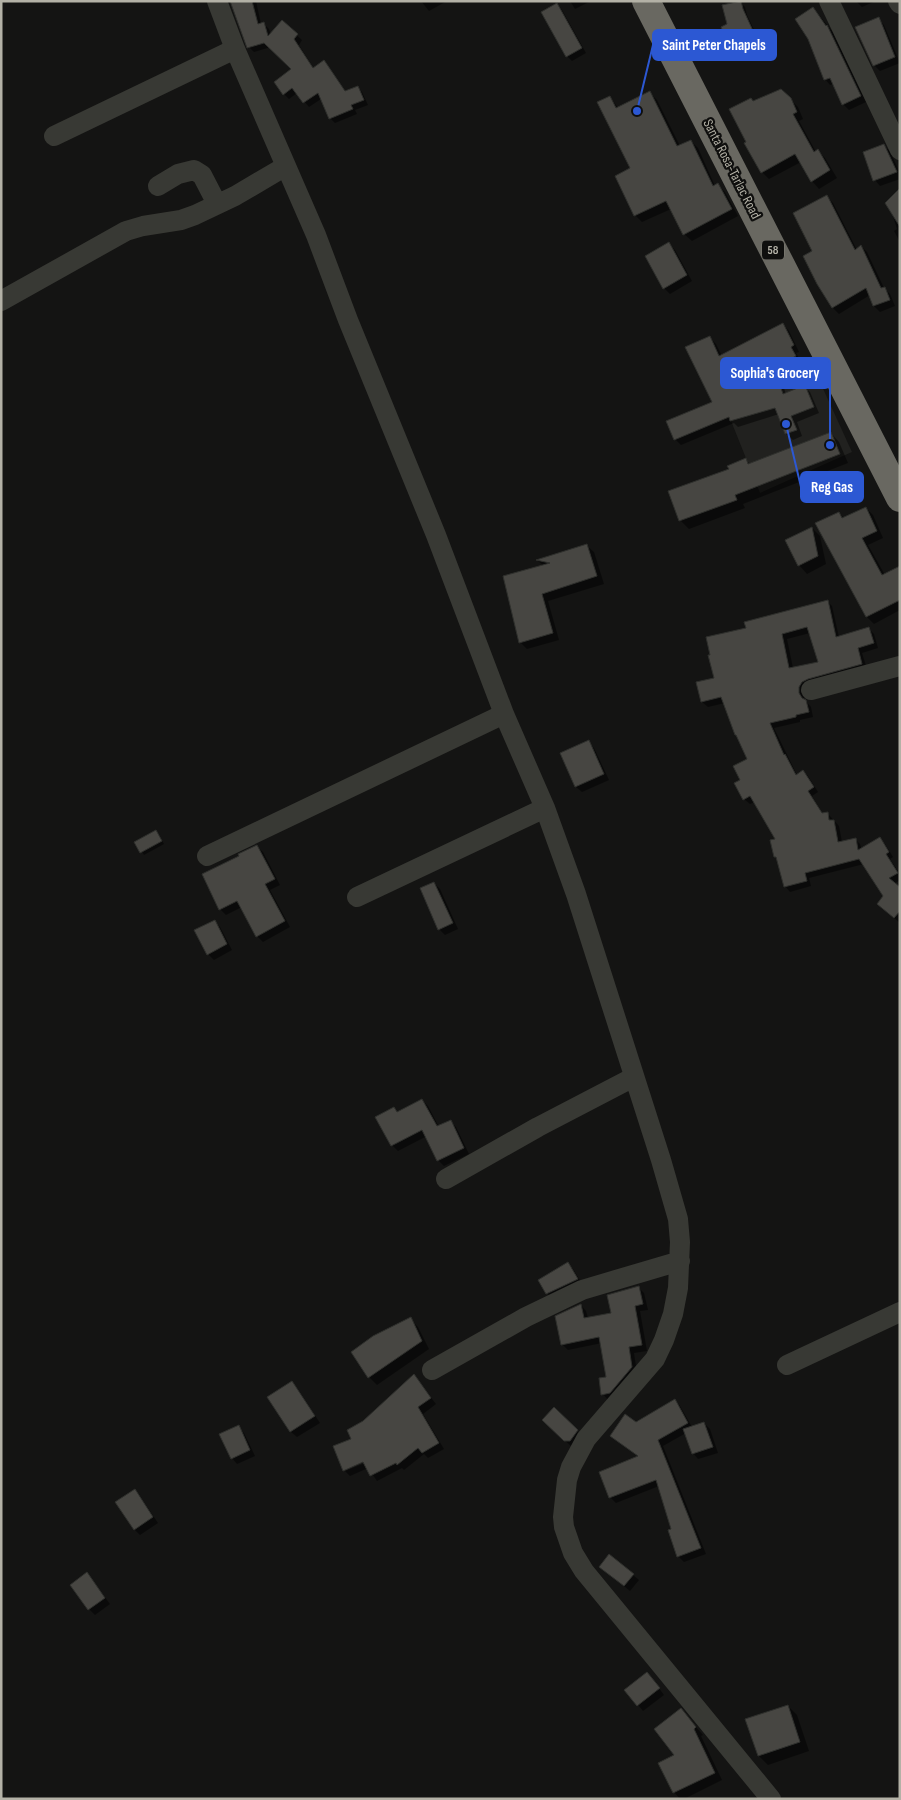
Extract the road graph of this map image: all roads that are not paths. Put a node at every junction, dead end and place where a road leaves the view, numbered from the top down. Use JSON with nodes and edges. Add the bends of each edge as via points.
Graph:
{"nodes":[{"id":1,"x":217,"y":1,"type":"edge"},
{"id":2,"x":646,"y":1,"type":"edge"},
{"id":3,"x":829,"y":1,"type":"edge"},
{"id":4,"x":236,"y":49,"type":"junction"},
{"id":5,"x":54,"y":136,"type":"dead end"},
{"id":6,"x":900,"y":150,"type":"edge"},
{"id":7,"x":286,"y":166,"type":"junction"},
{"id":8,"x":158,"y":186,"type":"dead end"},
{"id":9,"x":217,"y":204,"type":"junction"},
{"id":10,"x":1,"y":301,"type":"edge"},
{"id":11,"x":900,"y":498,"type":"edge"},
{"id":12,"x":900,"y":666,"type":"edge"},
{"id":13,"x":811,"y":690,"type":"dead end"},
{"id":14,"x":504,"y":714,"type":"junction"},
{"id":15,"x":545,"y":808,"type":"junction"},
{"id":16,"x":207,"y":856,"type":"dead end"},
{"id":17,"x":357,"y":896,"type":"dead end"},
{"id":18,"x":634,"y":1077,"type":"junction"},
{"id":19,"x":446,"y":1180,"type":"dead end"},
{"id":20,"x":680,"y":1261,"type":"junction"},
{"id":21,"x":900,"y":1312,"type":"edge"},
{"id":22,"x":787,"y":1365,"type":"dead end"},
{"id":23,"x":432,"y":1370,"type":"dead end"},
{"id":24,"x":771,"y":1799,"type":"edge"}],
"edges":[{"from":1,"to":4,"type":"street"},
{"from":2,"to":11,"type":"highway","name":"Santa Rosa-Tarlac Road","number":"58"},
{"from":3,"to":6,"type":"street"},
{"from":4,"to":5,"type":"street"},
{"from":4,"to":7,"type":"street"},
{"from":7,"to":9,"type":"street"},
{"from":7,"to":14,"type":"street","via":[[436,535]]},
{"from":8,"to":9,"type":"street","via":[[178,174],[194,170],[202,174]]},
{"from":9,"to":10,"type":"street","via":[[181,220],[126,231]]},
{"from":12,"to":13,"type":"street"},
{"from":14,"to":15,"type":"street"},
{"from":14,"to":16,"type":"street"},
{"from":15,"to":17,"type":"street"},
{"from":15,"to":18,"type":"street"},
{"from":18,"to":19,"type":"street"},
{"from":18,"to":20,"type":"street","via":[[678,1218]]},
{"from":20,"to":23,"type":"street","via":[[582,1290]]},
{"from":20,"to":24,"type":"street","via":[[673,1314],[654,1359],[586,1439],[571,1467],[564,1494],[564,1527],[584,1572]]},
{"from":21,"to":22,"type":"street"}]}
